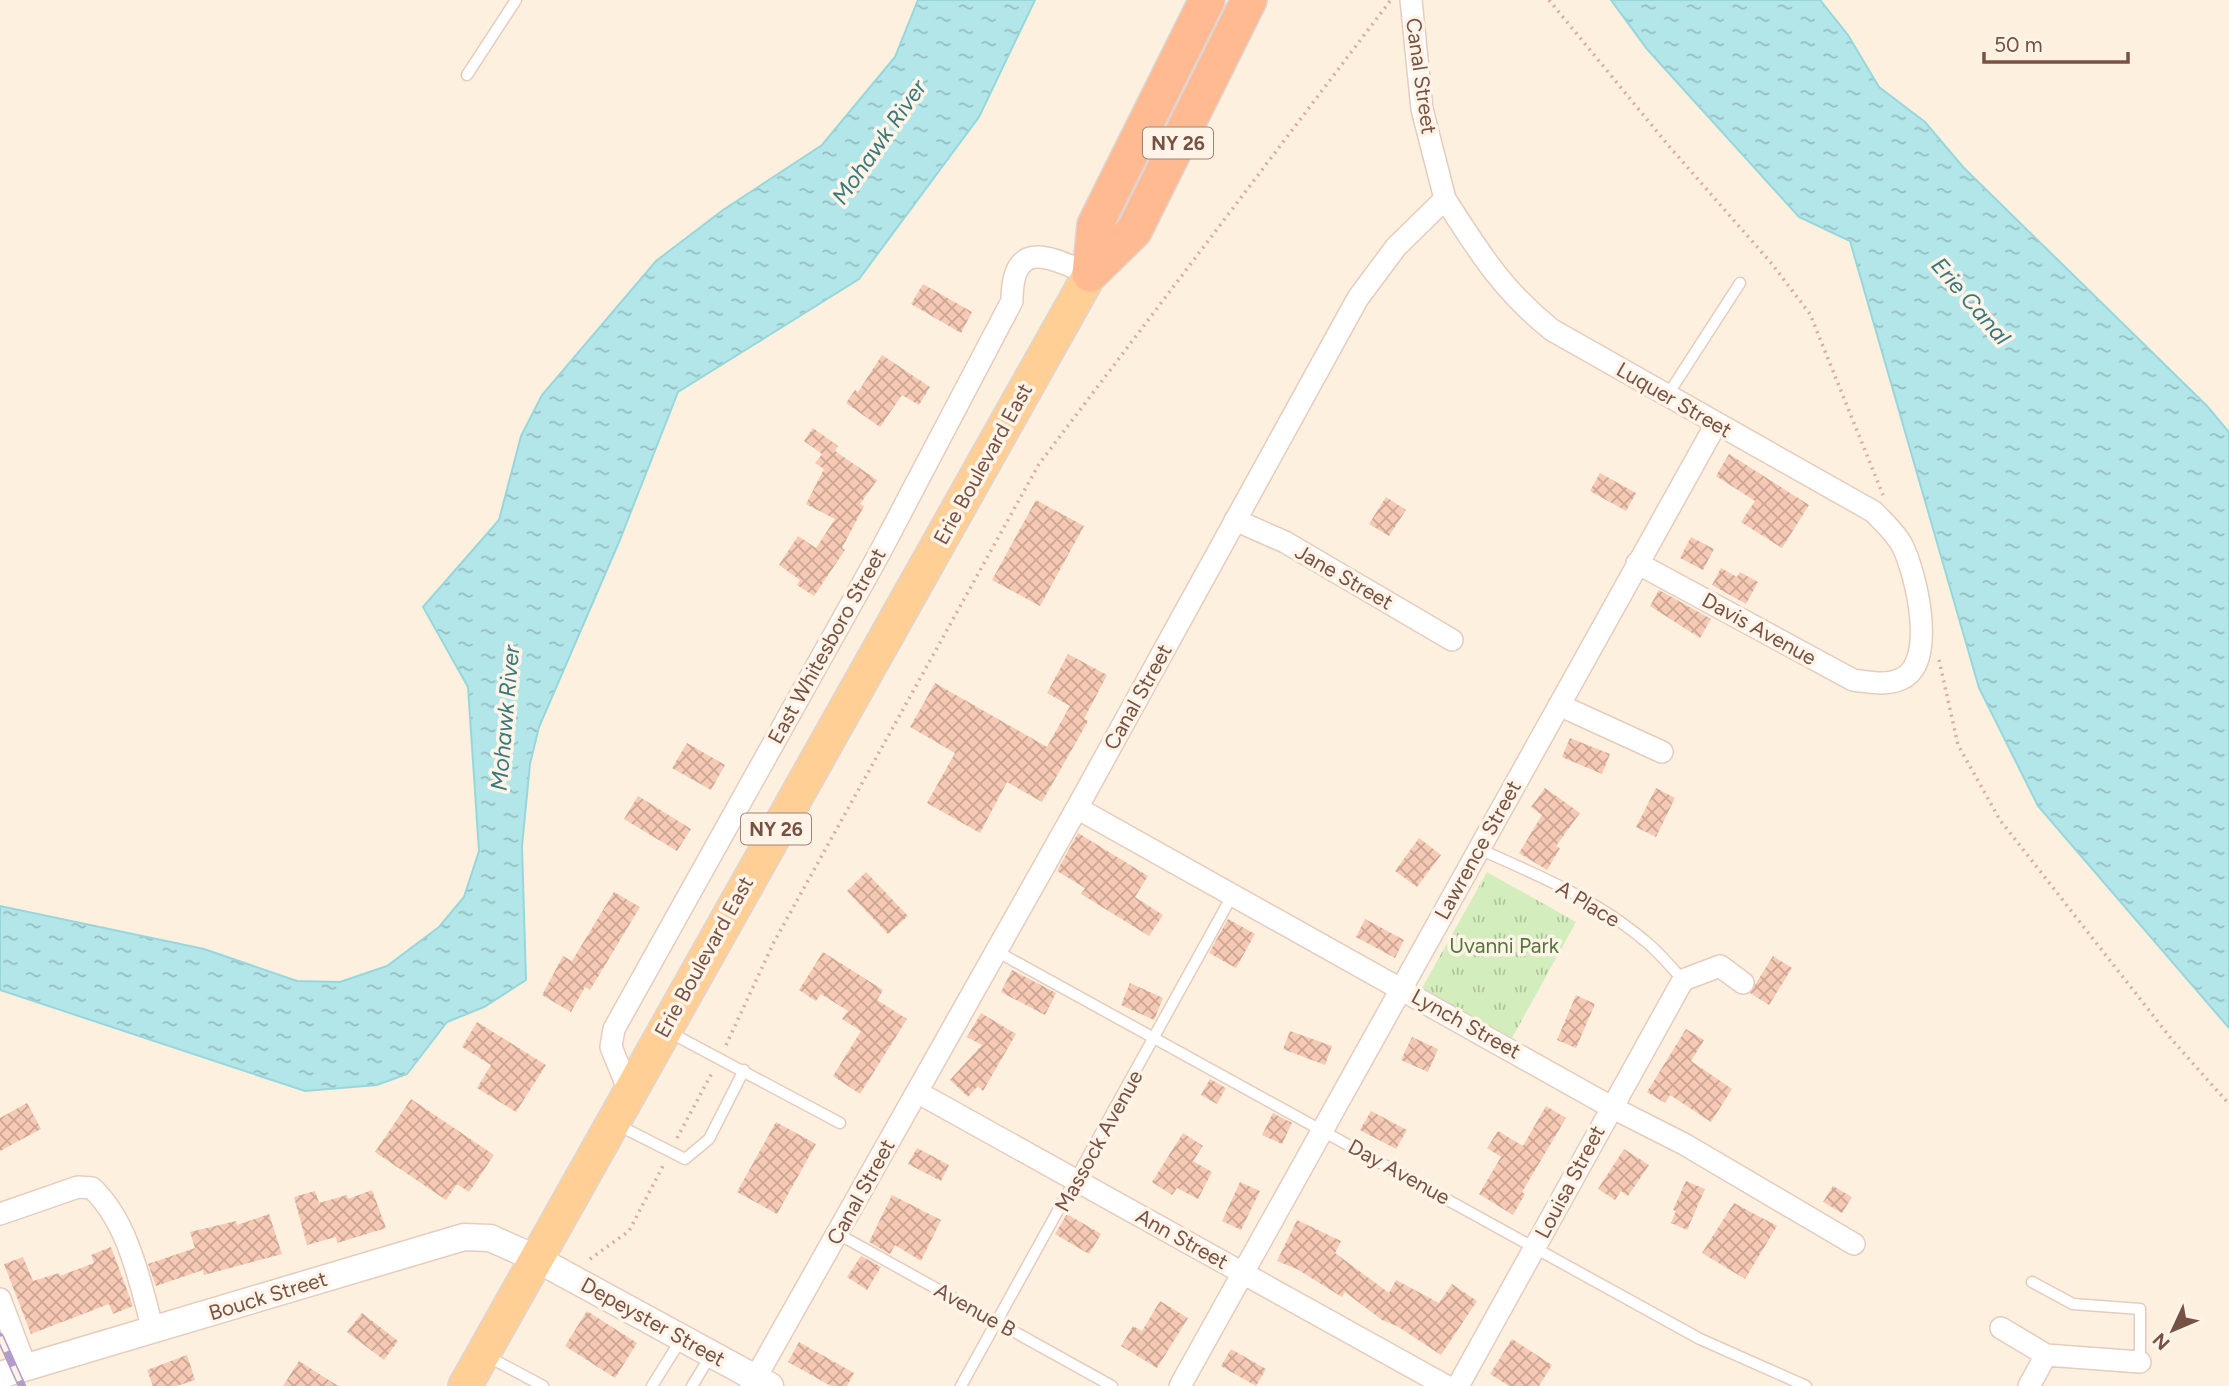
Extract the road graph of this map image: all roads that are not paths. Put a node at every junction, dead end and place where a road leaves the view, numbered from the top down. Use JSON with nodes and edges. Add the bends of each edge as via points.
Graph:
{"nodes":[{"id":1,"x":516,"y":0,"type":"edge"},
{"id":2,"x":1207,"y":0,"type":"edge"},
{"id":3,"x":1249,"y":0,"type":"edge"},
{"id":4,"x":1411,"y":0,"type":"edge"},
{"id":5,"x":467,"y":75,"type":"dead end"},
{"id":6,"x":1445,"y":199,"type":"junction"},
{"id":7,"x":1090,"y":274,"type":"junction"},
{"id":8,"x":1740,"y":283,"type":"dead end"},
{"id":9,"x":1667,"y":396,"type":"junction"},
{"id":10,"x":1716,"y":424,"type":"junction"},
{"id":11,"x":1235,"y":520,"type":"junction"},
{"id":12,"x":1637,"y":563,"type":"junction"},
{"id":13,"x":1451,"y":640,"type":"dead end"},
{"id":14,"x":1884,"y":684,"type":"joint"},
{"id":15,"x":1559,"y":705,"type":"junction"},
{"id":16,"x":1662,"y":752,"type":"dead end"},
{"id":17,"x":1077,"y":808,"type":"junction"},
{"id":18,"x":1479,"y":849,"type":"junction"},
{"id":19,"x":1233,"y":894,"type":"junction"},
{"id":20,"x":996,"y":951,"type":"junction"},
{"id":21,"x":1683,"y":980,"type":"junction"},
{"id":22,"x":1743,"y":983,"type":"dead end"},
{"id":23,"x":1401,"y":988,"type":"junction"},
{"id":24,"x":663,"y":1029,"type":"junction"},
{"id":25,"x":1154,"y":1039,"type":"junction"},
{"id":26,"x":744,"y":1070,"type":"junction"},
{"id":27,"x":629,"y":1091,"type":"junction"},
{"id":28,"x":917,"y":1092,"type":"junction"},
{"id":29,"x":1611,"y":1107,"type":"junction"},
{"id":30,"x":613,"y":1123,"type":"junction"},
{"id":31,"x":839,"y":1124,"type":"dead end"},
{"id":32,"x":1323,"y":1130,"type":"junction"},
{"id":33,"x":1077,"y":1181,"type":"junction"},
{"id":34,"x":0,"y":1214,"type":"edge"},
{"id":35,"x":838,"y":1234,"type":"junction"},
{"id":36,"x":1854,"y":1244,"type":"dead end"},
{"id":37,"x":1535,"y":1248,"type":"junction"},
{"id":38,"x":535,"y":1258,"type":"junction"},
{"id":39,"x":1243,"y":1273,"type":"junction"},
{"id":40,"x":2032,"y":1282,"type":"dead end"},
{"id":41,"x":0,"y":1299,"type":"edge"},
{"id":42,"x":998,"y":1323,"type":"junction"},
{"id":43,"x":2001,"y":1328,"type":"dead end"},
{"id":44,"x":153,"y":1330,"type":"junction"},
{"id":45,"x":682,"y":1338,"type":"junction"},
{"id":46,"x":483,"y":1353,"type":"junction"},
{"id":47,"x":712,"y":1354,"type":"junction"},
{"id":48,"x":2046,"y":1355,"type":"junction"},
{"id":49,"x":2140,"y":1362,"type":"joint"},
{"id":50,"x":26,"y":1368,"type":"junction"},
{"id":51,"x":0,"y":1375,"type":"edge"},
{"id":52,"x":759,"y":1383,"type":"edge"},
{"id":53,"x":465,"y":1386,"type":"edge"},
{"id":54,"x":543,"y":1386,"type":"edge"},
{"id":55,"x":652,"y":1386,"type":"edge"},
{"id":56,"x":692,"y":1386,"type":"edge"},
{"id":57,"x":961,"y":1386,"type":"edge"},
{"id":58,"x":1112,"y":1386,"type":"edge"},
{"id":59,"x":1180,"y":1386,"type":"edge"},
{"id":60,"x":1446,"y":1386,"type":"edge"},
{"id":61,"x":1458,"y":1386,"type":"edge"},
{"id":62,"x":1806,"y":1386,"type":"edge"},
{"id":63,"x":2029,"y":1386,"type":"edge"}],
"edges":[{"from":1,"to":5,"type":"lane"},
{"from":2,"to":7,"type":"highway","name":"Erie Boulevard East","number":"NY 26","via":[[1095,225]]},
{"from":3,"to":7,"type":"highway","name":"Erie Boulevard East","number":"NY 26","via":[[1134,231]]},
{"from":4,"to":6,"type":"street","name":"Canal Street","via":[[1422,109]]},
{"from":6,"to":9,"type":"street","name":"Luquer Street","via":[[1490,270],[1522,306],[1552,331]]},
{"from":6,"to":11,"type":"street","name":"Canal Street","via":[[1396,247],[1358,298]]},
{"from":7,"to":24,"type":"main road","name":"Erie Boulevard East","number":"NY 26"},
{"from":7,"to":27,"type":"street","name":"East Whitesboro Street","via":[[1044,255],[1031,258],[1018,271],[1012,301],[878,556],[614,1029],[611,1047]]},
{"from":8,"to":9,"type":"lane"},
{"from":9,"to":10,"type":"street","name":"Luquer Street"},
{"from":10,"to":12,"type":"street","name":"Lawrence Street"},
{"from":10,"to":14,"type":"street","name":"Luquer Street","via":[[1874,512],[1897,536],[1916,580],[1922,647],[1917,666],[1903,679]]},
{"from":11,"to":13,"type":"street","name":"Jane Street","via":[[1285,542]]},
{"from":11,"to":17,"type":"street","name":"Canal Street"},
{"from":12,"to":14,"type":"street","name":"Davis Avenue","via":[[1853,680]]},
{"from":12,"to":15,"type":"street","name":"Lawrence Street"},
{"from":15,"to":16,"type":"street"},
{"from":15,"to":18,"type":"street","name":"Lawrence Street"},
{"from":17,"to":19,"type":"street","name":"Lynch Street"},
{"from":17,"to":20,"type":"street","name":"Canal Street"},
{"from":18,"to":21,"type":"lane","name":"A Place","via":[[1544,877],[1605,912],[1646,941]]},
{"from":18,"to":23,"type":"street","name":"Lawrence Street"},
{"from":19,"to":23,"type":"street","name":"Lynch Street"},
{"from":19,"to":25,"type":"lane","name":"Massock Avenue"},
{"from":20,"to":25,"type":"lane","name":"Day Avenue"},
{"from":20,"to":28,"type":"street","name":"Canal Street"},
{"from":21,"to":22,"type":"street","via":[[1720,966]]},
{"from":21,"to":29,"type":"street","name":"Louisa Street"},
{"from":23,"to":29,"type":"street","name":"Lynch Street"},
{"from":23,"to":32,"type":"street","name":"Lawrence Street"},
{"from":24,"to":26,"type":"lane"},
{"from":24,"to":27,"type":"main road","name":"Erie Boulevard East","number":"NY 26"},
{"from":25,"to":32,"type":"lane","name":"Day Avenue"},
{"from":25,"to":33,"type":"lane","name":"Massock Avenue"},
{"from":26,"to":30,"type":"lane","via":[[709,1139],[685,1159]]},
{"from":26,"to":31,"type":"lane"},
{"from":27,"to":30,"type":"main road","name":"Erie Boulevard East","number":"NY 26"},
{"from":28,"to":33,"type":"street","name":"Ann Street"},
{"from":28,"to":35,"type":"street","name":"Canal Street"},
{"from":29,"to":36,"type":"street","name":"Lynch Street","via":[[1684,1144]]},
{"from":29,"to":37,"type":"street","name":"Louisa Street"},
{"from":30,"to":38,"type":"main road","name":"Erie Boulevard East","number":"NY 26"},
{"from":32,"to":37,"type":"lane","name":"Day Avenue"},
{"from":32,"to":39,"type":"street","name":"Lawrence Street"},
{"from":33,"to":39,"type":"street","name":"Ann Street"},
{"from":33,"to":42,"type":"lane","name":"Massock Avenue"},
{"from":34,"to":44,"type":"street","via":[[78,1187],[92,1188],[108,1203],[118,1223]]},
{"from":35,"to":42,"type":"lane","name":"Avenue B"},
{"from":35,"to":52,"type":"street","name":"Canal Street"},
{"from":37,"to":61,"type":"street","name":"Louisa Street"},
{"from":37,"to":62,"type":"lane","name":"Day Avenue","via":[[1700,1339]]},
{"from":38,"to":44,"type":"street","name":"Bouck Street","via":[[490,1238],[464,1237]]},
{"from":38,"to":45,"type":"street","name":"Depeyster Street"},
{"from":38,"to":46,"type":"main road","name":"Erie Boulevard East","number":"NY 26"},
{"from":39,"to":59,"type":"street","name":"Lawrence Street"},
{"from":39,"to":60,"type":"street","name":"Ann Street"},
{"from":40,"to":49,"type":"lane","via":[[2073,1304],[2140,1309]]},
{"from":41,"to":50,"type":"street"},
{"from":42,"to":57,"type":"lane","name":"Massock Avenue"},
{"from":42,"to":58,"type":"lane","name":"Avenue B"},
{"from":43,"to":48,"type":"street"},
{"from":44,"to":50,"type":"street","name":"Bouck Street"},
{"from":45,"to":47,"type":"street","name":"Depeyster Street"},
{"from":45,"to":55,"type":"lane"},
{"from":46,"to":53,"type":"main road","name":"Erie Boulevard East","number":"NY 26"},
{"from":46,"to":54,"type":"lane"},
{"from":47,"to":52,"type":"street","name":"Depeyster Street"},
{"from":47,"to":56,"type":"lane"},
{"from":48,"to":49,"type":"street"},
{"from":48,"to":63,"type":"street"},
{"from":50,"to":51,"type":"street","name":"Bouck Street"}]}
